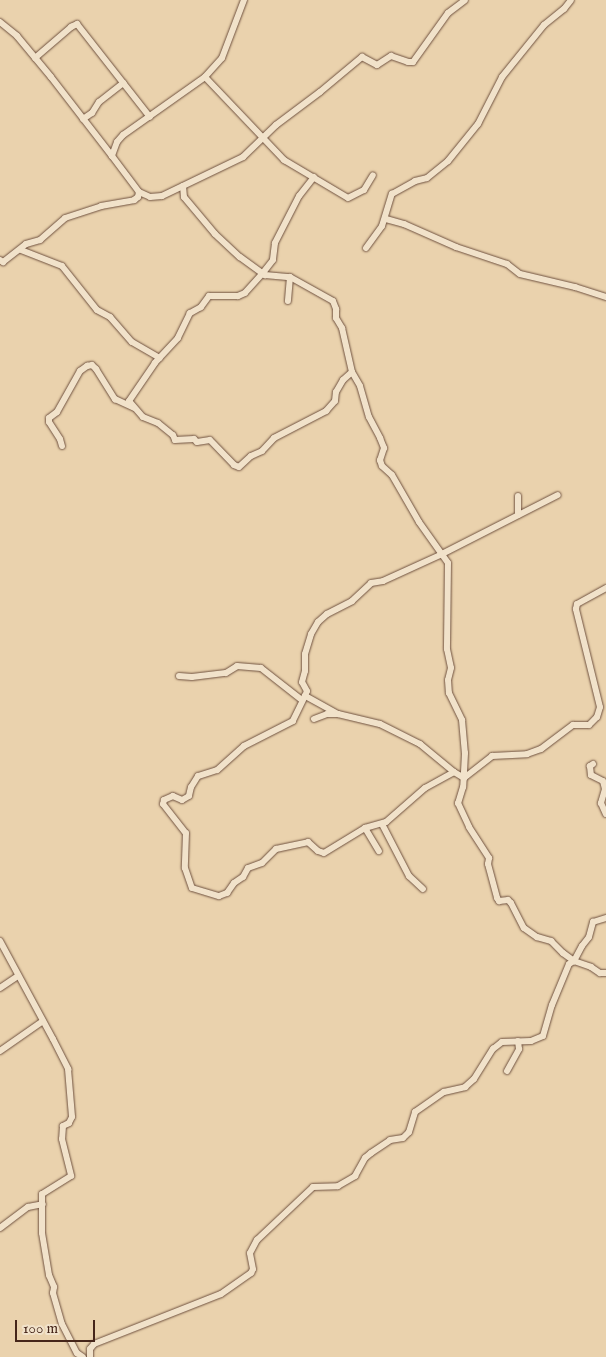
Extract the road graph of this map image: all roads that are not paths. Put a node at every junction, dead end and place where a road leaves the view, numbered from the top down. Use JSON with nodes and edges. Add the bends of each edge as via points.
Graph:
{"nodes":[{"id":1,"x":244,"y":0,"type":"edge"},
{"id":2,"x":465,"y":0,"type":"edge"},
{"id":3,"x":571,"y":0,"type":"edge"},
{"id":4,"x":0,"y":22,"type":"edge"},
{"id":5,"x":36,"y":58,"type":"junction"},
{"id":6,"x":205,"y":77,"type":"junction"},
{"id":7,"x":124,"y":83,"type":"junction"},
{"id":8,"x":150,"y":117,"type":"junction"},
{"id":9,"x":83,"y":119,"type":"junction"},
{"id":10,"x":264,"y":138,"type":"junction"},
{"id":11,"x":112,"y":156,"type":"junction"},
{"id":12,"x":373,"y":175,"type":"dead end"},
{"id":13,"x":314,"y":177,"type":"junction"},
{"id":14,"x":183,"y":186,"type":"junction"},
{"id":15,"x":139,"y":192,"type":"junction"},
{"id":16,"x":386,"y":219,"type":"junction"},
{"id":17,"x":366,"y":248,"type":"dead end"},
{"id":18,"x":20,"y":250,"type":"junction"},
{"id":19,"x":0,"y":260,"type":"edge"},
{"id":20,"x":262,"y":274,"type":"junction"},
{"id":21,"x":290,"y":277,"type":"junction"},
{"id":22,"x":606,"y":297,"type":"edge"},
{"id":23,"x":288,"y":301,"type":"dead end"},
{"id":24,"x":160,"y":358,"type":"junction"},
{"id":25,"x":352,"y":372,"type":"junction"},
{"id":26,"x":134,"y":408,"type":"junction"},
{"id":27,"x":62,"y":446,"type":"dead end"},
{"id":28,"x":558,"y":495,"type":"dead end"},
{"id":29,"x":518,"y":496,"type":"dead end"},
{"id":30,"x":518,"y":515,"type":"junction"},
{"id":31,"x":440,"y":555,"type":"junction"},
{"id":32,"x":606,"y":588,"type":"edge"},
{"id":33,"x":179,"y":676,"type":"dead end"},
{"id":34,"x":304,"y":698,"type":"junction"},
{"id":35,"x":338,"y":714,"type":"junction"},
{"id":36,"x":314,"y":719,"type":"dead end"},
{"id":37,"x":593,"y":764,"type":"dead end"},
{"id":38,"x":454,"y":772,"type":"junction"},
{"id":39,"x":464,"y":778,"type":"junction"},
{"id":40,"x":606,"y":814,"type":"edge"},
{"id":41,"x":382,"y":824,"type":"junction"},
{"id":42,"x":365,"y":828,"type":"junction"},
{"id":43,"x":379,"y":851,"type":"dead end"},
{"id":44,"x":423,"y":890,"type":"dead end"},
{"id":45,"x":606,"y":918,"type":"edge"},
{"id":46,"x":0,"y":941,"type":"edge"},
{"id":47,"x":574,"y":961,"type":"junction"},
{"id":48,"x":606,"y":973,"type":"edge"},
{"id":49,"x":18,"y":976,"type":"junction"},
{"id":50,"x":0,"y":988,"type":"edge"},
{"id":51,"x":43,"y":1021,"type":"junction"},
{"id":52,"x":518,"y":1041,"type":"junction"},
{"id":53,"x":0,"y":1051,"type":"edge"},
{"id":54,"x":508,"y":1071,"type":"dead end"},
{"id":55,"x":42,"y":1204,"type":"junction"},
{"id":56,"x":0,"y":1228,"type":"edge"},
{"id":57,"x":83,"y":1357,"type":"edge"},
{"id":58,"x":90,"y":1357,"type":"edge"}],
"edges":[{"from":1,"to":6,"type":"street","via":[[222,58]]},
{"from":2,"to":10,"type":"street","via":[[448,13],[413,62],[391,56],[377,65],[362,57]]},
{"from":3,"to":16,"type":"street","via":[[544,25],[502,77],[478,124],[448,161],[427,178],[392,194]]},
{"from":4,"to":5,"type":"street"},
{"from":5,"to":7,"type":"street","via":[[77,24]]},
{"from":5,"to":9,"type":"street"},
{"from":6,"to":8,"type":"street"},
{"from":6,"to":10,"type":"street"},
{"from":7,"to":8,"type":"street"},
{"from":7,"to":9,"type":"street"},
{"from":8,"to":11,"type":"street","via":[[123,135]]},
{"from":9,"to":11,"type":"street"},
{"from":10,"to":13,"type":"street","via":[[284,160]]},
{"from":10,"to":14,"type":"street","via":[[243,157]]},
{"from":11,"to":15,"type":"street"},
{"from":12,"to":13,"type":"street","via":[[364,190],[348,198]]},
{"from":13,"to":20,"type":"street","via":[[299,196],[275,243],[273,260]]},
{"from":14,"to":15,"type":"street","via":[[162,196],[150,197]]},
{"from":14,"to":20,"type":"street","via":[[184,197],[215,234]]},
{"from":15,"to":18,"type":"street","via":[[134,200],[101,206],[65,218],[50,233]]},
{"from":16,"to":17,"type":"street"},
{"from":16,"to":22,"type":"street","via":[[507,264],[520,274]]},
{"from":18,"to":19,"type":"street","via":[[3,262]]},
{"from":18,"to":24,"type":"street","via":[[62,266],[97,310],[110,317],[132,342]]},
{"from":20,"to":21,"type":"street"},
{"from":20,"to":24,"type":"street","via":[[245,293],[238,296],[209,296],[201,307],[190,313],[181,333]]},
{"from":21,"to":23,"type":"street"},
{"from":21,"to":25,"type":"street","via":[[333,300]]},
{"from":24,"to":26,"type":"street","via":[[130,401]]},
{"from":25,"to":26,"type":"street","via":[[343,380],[335,401],[326,411],[274,438],[262,451],[239,466],[210,440],[175,440],[158,423],[143,417]]},
{"from":25,"to":31,"type":"street","via":[[384,448],[380,460],[382,466],[392,475]]},
{"from":26,"to":27,"type":"street","via":[[115,399],[96,369],[92,365],[87,366],[80,371],[57,412],[48,418]]},
{"from":28,"to":30,"type":"street"},
{"from":29,"to":30,"type":"street"},
{"from":30,"to":31,"type":"street"},
{"from":31,"to":34,"type":"street","via":[[383,581],[371,583],[352,601],[318,622],[305,654],[302,682],[307,691]]},
{"from":31,"to":39,"type":"street","via":[[448,563],[447,650],[451,668],[448,680],[449,693],[463,727]]},
{"from":32,"to":39,"type":"street","via":[[577,604],[576,609],[600,707],[597,717],[589,725],[573,725],[541,749],[527,754],[492,756]]},
{"from":33,"to":34,"type":"street","via":[[226,673],[237,666],[261,668]]},
{"from":34,"to":35,"type":"street"},
{"from":34,"to":42,"type":"street","via":[[293,721],[244,746],[217,770],[198,776],[188,796],[182,800],[173,796],[164,800],[163,804],[186,833],[185,868],[192,888],[219,896],[229,892],[248,868],[262,863],[276,849],[308,842],[324,853]]},
{"from":35,"to":36,"type":"street"},
{"from":35,"to":38,"type":"street","via":[[380,724],[420,744]]},
{"from":37,"to":40,"type":"street","via":[[590,766],[591,775],[603,781],[605,789],[601,803]]},
{"from":38,"to":39,"type":"street"},
{"from":38,"to":41,"type":"street","via":[[425,788]]},
{"from":39,"to":47,"type":"street","via":[[458,803],[489,858],[497,898],[511,903],[524,928],[536,937],[551,941]]},
{"from":41,"to":42,"type":"street"},
{"from":41,"to":44,"type":"street","via":[[409,876]]},
{"from":42,"to":43,"type":"street"},
{"from":45,"to":47,"type":"street","via":[[594,922]]},
{"from":46,"to":49,"type":"street"},
{"from":47,"to":48,"type":"street"},
{"from":47,"to":52,"type":"street","via":[[569,964],[558,990],[543,1036],[531,1041]]},
{"from":49,"to":50,"type":"street"},
{"from":49,"to":51,"type":"street"},
{"from":51,"to":53,"type":"street"},
{"from":51,"to":55,"type":"street","via":[[68,1070],[72,1117],[64,1126],[62,1139],[71,1176],[42,1194]]},
{"from":52,"to":54,"type":"street","via":[[519,1049]]},
{"from":52,"to":58,"type":"street","via":[[502,1042],[493,1049],[465,1087],[444,1092],[415,1112],[409,1132],[371,1153],[350,1180],[332,1187],[313,1187],[257,1240],[250,1253],[251,1273],[221,1294],[94,1344]]},
{"from":55,"to":56,"type":"street","via":[[28,1207]]},
{"from":55,"to":57,"type":"street","via":[[44,1254],[56,1305],[71,1344]]}]}
